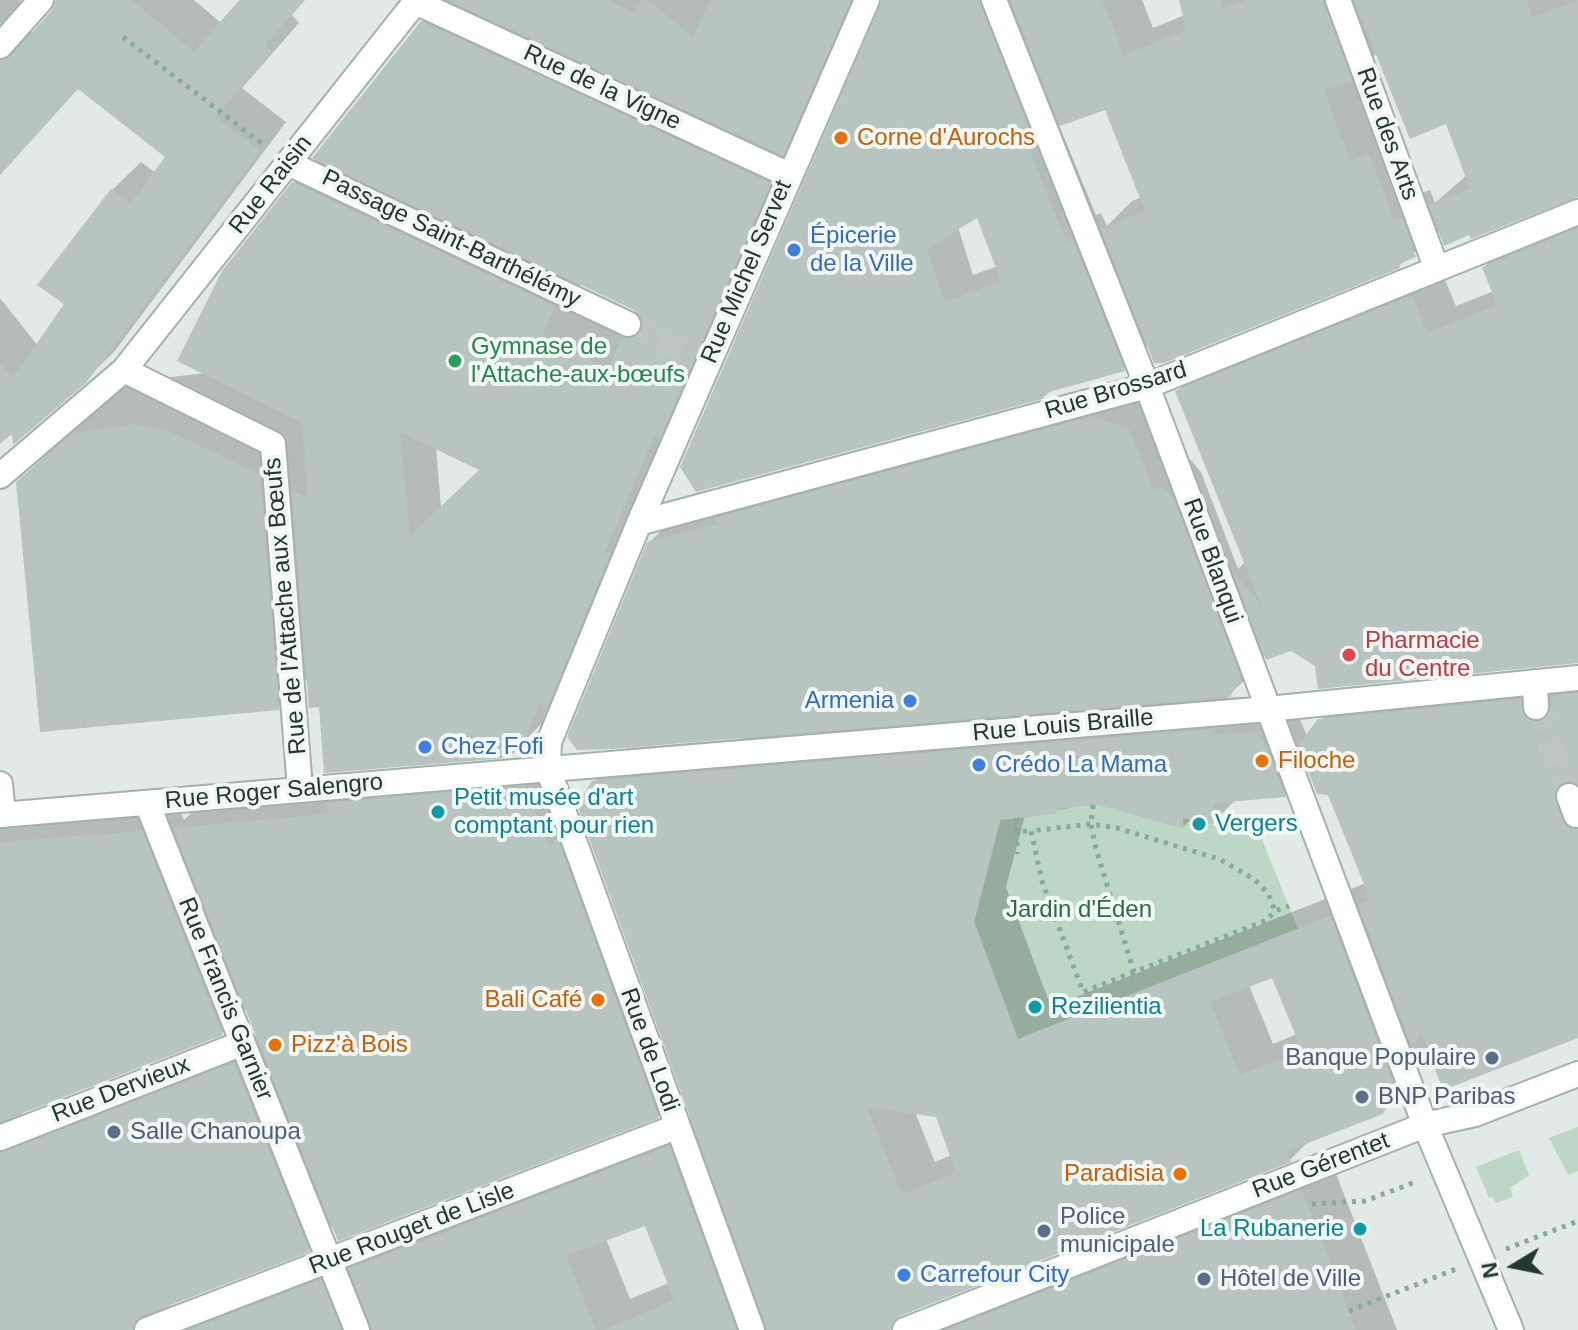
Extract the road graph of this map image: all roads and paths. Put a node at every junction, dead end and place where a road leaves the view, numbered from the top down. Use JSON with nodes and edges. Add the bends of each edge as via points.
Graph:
{"nodes":[{"id":1,"x":41,"y":0,"type":"edge"},
{"id":2,"x":867,"y":0,"type":"edge"},
{"id":3,"x":994,"y":0,"type":"edge"},
{"id":4,"x":1338,"y":0,"type":"edge"},
{"id":5,"x":417,"y":1,"type":"edge"},
{"id":6,"x":123,"y":37,"type":"dead end"},
{"id":7,"x":0,"y":46,"type":"edge"},
{"id":8,"x":288,"y":163,"type":"junction"},
{"id":9,"x":789,"y":175,"type":"junction"},
{"id":10,"x":1578,"y":212,"type":"edge"},
{"id":11,"x":1436,"y":267,"type":"junction"},
{"id":12,"x":628,"y":324,"type":"tunnel mouth"},
{"id":13,"x":124,"y":370,"type":"junction"},
{"id":14,"x":1147,"y":386,"type":"junction"},
{"id":15,"x":0,"y":476,"type":"edge"},
{"id":16,"x":639,"y":523,"type":"junction"},
{"id":17,"x":1578,"y":678,"type":"edge"},
{"id":18,"x":1535,"y":682,"type":"junction"},
{"id":19,"x":1536,"y":707,"type":"tunnel mouth"},
{"id":20,"x":1268,"y":709,"type":"junction"},
{"id":21,"x":548,"y":769,"type":"junction"},
{"id":22,"x":0,"y":784,"type":"edge"},
{"id":23,"x":300,"y":789,"type":"junction"},
{"id":24,"x":147,"y":803,"type":"junction"},
{"id":25,"x":1093,"y":805,"type":"dead end"},
{"id":26,"x":2,"y":815,"type":"edge"},
{"id":27,"x":1016,"y":818,"type":"dead end"},
{"id":28,"x":1091,"y":824,"type":"junction"},
{"id":29,"x":1031,"y":831,"type":"junction"},
{"id":30,"x":1017,"y":832,"type":"junction"},
{"id":31,"x":1017,"y":854,"type":"dead end"},
{"id":32,"x":1289,"y":906,"type":"dead end"},
{"id":33,"x":1275,"y":911,"type":"junction"},
{"id":34,"x":1134,"y":972,"type":"junction"},
{"id":35,"x":243,"y":1043,"type":"junction"},
{"id":36,"x":1578,"y":1074,"type":"edge"},
{"id":37,"x":1425,"y":1125,"type":"junction"},
{"id":38,"x":676,"y":1127,"type":"junction"},
{"id":39,"x":0,"y":1138,"type":"edge"},
{"id":40,"x":1444,"y":1171,"type":"junction"},
{"id":41,"x":1307,"y":1204,"type":"dead end"},
{"id":42,"x":329,"y":1260,"type":"junction"},
{"id":43,"x":1408,"y":1288,"type":"dead end"},
{"id":44,"x":1349,"y":1311,"type":"dead end"},
{"id":45,"x":147,"y":1330,"type":"edge"},
{"id":46,"x":357,"y":1330,"type":"edge"},
{"id":47,"x":752,"y":1330,"type":"edge"},
{"id":48,"x":905,"y":1330,"type":"edge"},
{"id":49,"x":1511,"y":1330,"type":"edge"}],
"edges":[{"from":1,"to":7,"type":"street"},
{"from":2,"to":9,"type":"street","name":"Rue Michel Servet"},
{"from":3,"to":14,"type":"street","name":"Rue Blanqui"},
{"from":4,"to":11,"type":"street","name":"Rue des Arts"},
{"from":5,"to":8,"type":"street","name":"Rue Raisin"},
{"from":5,"to":9,"type":"street","name":"Rue de la Vigne"},
{"from":6,"to":8,"type":"path"},
{"from":8,"to":12,"type":"street","name":"Passage Saint-Barthélémy"},
{"from":8,"to":13,"type":"street","name":"Rue Raisin"},
{"from":9,"to":16,"type":"street","name":"Rue Michel Servet","via":[[698,358]]},
{"from":10,"to":11,"type":"street","name":"Rue Brossard"},
{"from":11,"to":14,"type":"street","name":"Rue Brossard"},
{"from":13,"to":15,"type":"street","name":"Rue Raisin"},
{"from":13,"to":23,"type":"street","name":"Rue de l'Attache aux Bœufs","via":[[273,444]]},
{"from":14,"to":16,"type":"street","name":"Rue Brossard"},
{"from":14,"to":20,"type":"street","name":"Rue Blanqui"},
{"from":16,"to":21,"type":"street","name":"Rue Michel Servet","via":[[549,742]]},
{"from":17,"to":18,"type":"street","name":"Rue Louis Braille"},
{"from":18,"to":19,"type":"street"},
{"from":18,"to":20,"type":"street","name":"Rue Louis Braille"},
{"from":20,"to":21,"type":"street","name":"Rue Louis Braille"},
{"from":20,"to":37,"type":"street","name":"Rue Blanqui"},
{"from":21,"to":23,"type":"street","name":"Rue Roger Salengro"},
{"from":21,"to":38,"type":"street","name":"Rue de Lodi"},
{"from":22,"to":26,"type":"street"},
{"from":23,"to":24,"type":"street","name":"Rue Roger Salengro"},
{"from":24,"to":26,"type":"street","name":"Rue Roger Salengro"},
{"from":24,"to":35,"type":"street","name":"Rue Francis Garnier"},
{"from":25,"to":28,"type":"path"},
{"from":27,"to":30,"type":"path"},
{"from":28,"to":29,"type":"path"},
{"from":28,"to":33,"type":"path","via":[[1243,870],[1268,893]]},
{"from":28,"to":34,"type":"path"},
{"from":29,"to":30,"type":"path"},
{"from":29,"to":34,"type":"path","via":[[1042,881],[1083,992]]},
{"from":30,"to":31,"type":"path"},
{"from":32,"to":33,"type":"path"},
{"from":33,"to":34,"type":"path","via":[[1267,920]]},
{"from":35,"to":39,"type":"street","name":"Rue Dervieux"},
{"from":35,"to":42,"type":"street","name":"Rue Francis Garnier"},
{"from":36,"to":37,"type":"street","name":"Rue Gérentet","via":[[1475,1114]]},
{"from":37,"to":40,"type":"street","name":"Rue Blanqui"},
{"from":37,"to":48,"type":"street","name":"Rue Gérentet"},
{"from":38,"to":42,"type":"street","name":"Rue Rouget de Lisle"},
{"from":38,"to":47,"type":"street","name":"Rue de Lodi"},
{"from":40,"to":41,"type":"path","via":[[1365,1201]]},
{"from":40,"to":49,"type":"street","name":"Rue Blanqui"},
{"from":42,"to":45,"type":"street","name":"Rue Rouget de Lisle"},
{"from":42,"to":46,"type":"street","name":"Rue Francis Garnier"},
{"from":43,"to":44,"type":"path"}]}
